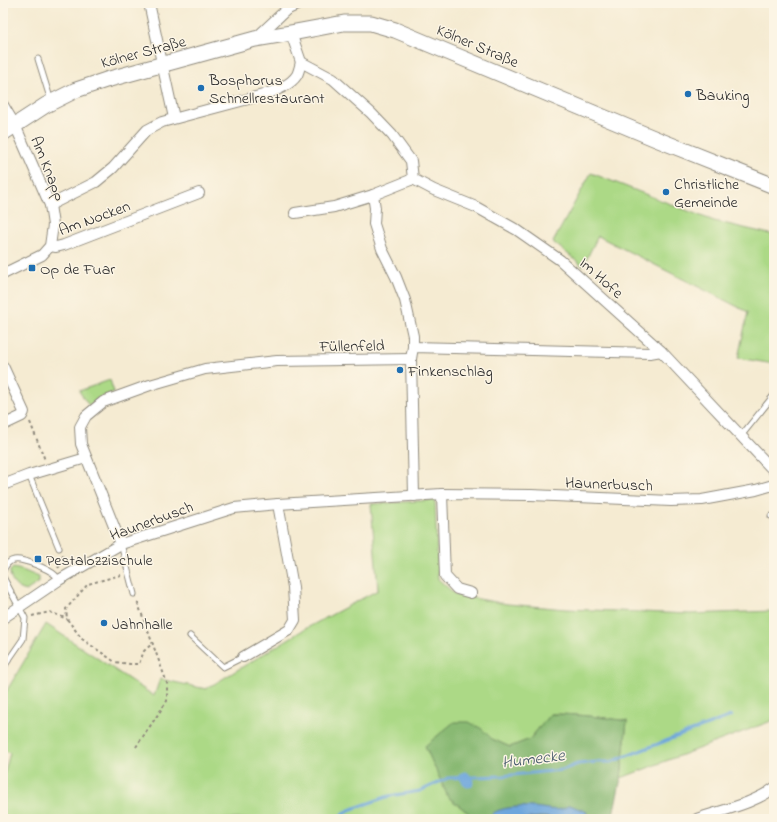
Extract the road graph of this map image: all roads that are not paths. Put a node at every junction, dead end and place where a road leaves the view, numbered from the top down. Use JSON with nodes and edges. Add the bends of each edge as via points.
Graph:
{"nodes":[{"id":1,"x":149,"y":3,"type":"edge"},
{"id":2,"x":301,"y":3,"type":"edge"},
{"id":3,"x":291,"y":34,"type":"junction"},
{"id":4,"x":256,"y":39,"type":"junction"},
{"id":5,"x":38,"y":59,"type":"dead end"},
{"id":6,"x":301,"y":62,"type":"junction"},
{"id":7,"x":162,"y":65,"type":"junction"},
{"id":8,"x":51,"y":102,"type":"junction"},
{"id":9,"x":3,"y":105,"type":"edge"},
{"id":10,"x":174,"y":118,"type":"junction"},
{"id":11,"x":9,"y":129,"type":"edge"},
{"id":12,"x":413,"y":179,"type":"junction"},
{"id":13,"x":774,"y":186,"type":"edge"},
{"id":14,"x":199,"y":193,"type":"dead end"},
{"id":15,"x":373,"y":195,"type":"junction"},
{"id":16,"x":50,"y":205,"type":"junction"},
{"id":17,"x":295,"y":213,"type":"dead end"},
{"id":18,"x":50,"y":246,"type":"junction"},
{"id":19,"x":3,"y":274,"type":"edge"},
{"id":20,"x":413,"y":346,"type":"junction"},
{"id":21,"x":661,"y":350,"type":"junction"},
{"id":22,"x":411,"y":359,"type":"junction"},
{"id":23,"x":3,"y":366,"type":"edge"},
{"id":24,"x":774,"y":395,"type":"edge"},
{"id":25,"x":3,"y":425,"type":"edge"},
{"id":26,"x":742,"y":436,"type":"junction"},
{"id":27,"x":86,"y":458,"type":"junction"},
{"id":28,"x":774,"y":470,"type":"edge"},
{"id":29,"x":774,"y":474,"type":"edge"},
{"id":30,"x":30,"y":475,"type":"junction"},
{"id":31,"x":3,"y":484,"type":"edge"},
{"id":32,"x":773,"y":486,"type":"edge"},
{"id":33,"x":442,"y":494,"type":"junction"},
{"id":34,"x":414,"y":496,"type":"junction"},
{"id":35,"x":278,"y":504,"type":"junction"},
{"id":36,"x":121,"y":544,"type":"junction"},
{"id":37,"x":59,"y":548,"type":"dead end"},
{"id":38,"x":3,"y":571,"type":"edge"},
{"id":39,"x":3,"y":578,"type":"edge"},
{"id":40,"x":59,"y":580,"type":"junction"},
{"id":41,"x":471,"y":593,"type":"dead end"},
{"id":42,"x":134,"y":594,"type":"road end"},
{"id":43,"x":19,"y":607,"type":"junction"},
{"id":44,"x":3,"y":618,"type":"edge"},
{"id":45,"x":190,"y":636,"type":"dead end"},
{"id":46,"x":243,"y":657,"type":"joint"},
{"id":47,"x":3,"y":668,"type":"edge"},
{"id":48,"x":774,"y":788,"type":"edge"},
{"id":49,"x":697,"y":819,"type":"edge"}],
"edges":[{"from":1,"to":7,"type":"street"},
{"from":2,"to":4,"type":"street","via":[[286,10]]},
{"from":3,"to":4,"type":"main road","name":"Kölner Straße"},
{"from":3,"to":6,"type":"street"},
{"from":3,"to":13,"type":"main road","name":"Kölner Straße","via":[[344,23],[371,23],[395,30]]},
{"from":4,"to":7,"type":"main road","name":"Kölner Straße"},
{"from":5,"to":8,"type":"lane"},
{"from":6,"to":10,"type":"street","via":[[297,74],[279,89]]},
{"from":6,"to":12,"type":"street","via":[[333,79],[376,118],[392,135],[410,162]]},
{"from":7,"to":8,"type":"main road","name":"Kölner Straße","via":[[106,80]]},
{"from":7,"to":10,"type":"street"},
{"from":8,"to":11,"type":"main road","name":"Kölner Straße"},
{"from":9,"to":11,"type":"street","name":"Am Knapp"},
{"from":10,"to":16,"type":"street","via":[[148,130],[113,168],[96,182]]},
{"from":11,"to":16,"type":"street","name":"Am Knapp"},
{"from":12,"to":15,"type":"street"},
{"from":12,"to":21,"type":"street","name":"Im Hofe","via":[[476,207],[517,230],[560,260]]},
{"from":14,"to":18,"type":"street","name":"Am Nocken","via":[[64,245]]},
{"from":15,"to":17,"type":"street","via":[[334,207]]},
{"from":15,"to":20,"type":"street","via":[[374,224],[382,249],[405,300]]},
{"from":16,"to":18,"type":"street","name":"Am Knapp","via":[[53,225]]},
{"from":18,"to":19,"type":"street","name":"Am Nocken","via":[[42,255]]},
{"from":20,"to":21,"type":"street","via":[[650,353]]},
{"from":20,"to":22,"type":"street"},
{"from":21,"to":26,"type":"street","name":"Im Hofe"},
{"from":22,"to":27,"type":"street","name":"Füllenfeld","via":[[278,360],[205,368],[103,402],[86,416],[80,427],[81,444]]},
{"from":22,"to":34,"type":"street"},
{"from":23,"to":25,"type":"street","via":[[24,412],[22,416]]},
{"from":24,"to":26,"type":"lane"},
{"from":26,"to":28,"type":"street","name":"Im Hofe"},
{"from":27,"to":30,"type":"street"},
{"from":27,"to":36,"type":"street","name":"Füllenfeld"},
{"from":29,"to":32,"type":"street"},
{"from":30,"to":31,"type":"street"},
{"from":30,"to":37,"type":"lane"},
{"from":32,"to":33,"type":"street","name":"Haunerbusch","via":[[702,500],[671,501]]},
{"from":33,"to":34,"type":"street","name":"Haunerbusch"},
{"from":33,"to":41,"type":"street","via":[[446,576],[457,589]]},
{"from":34,"to":35,"type":"street","name":"Haunerbusch"},
{"from":35,"to":36,"type":"street","name":"Haunerbusch","via":[[234,508]]},
{"from":35,"to":46,"type":"street","via":[[294,587],[295,620],[289,630]]},
{"from":36,"to":40,"type":"street","name":"Haunerbusch"},
{"from":36,"to":42,"type":"lane"},
{"from":38,"to":40,"type":"lane","via":[[9,562],[23,561],[49,571]]},
{"from":39,"to":43,"type":"lane"},
{"from":40,"to":43,"type":"street","name":"Haunerbusch"},
{"from":43,"to":44,"type":"street","name":"Haunerbusch"},
{"from":43,"to":47,"type":"lane","via":[[25,618],[23,639]]},
{"from":45,"to":46,"type":"lane","via":[[223,666]]},
{"from":48,"to":49,"type":"street","via":[[744,803]]}]}
